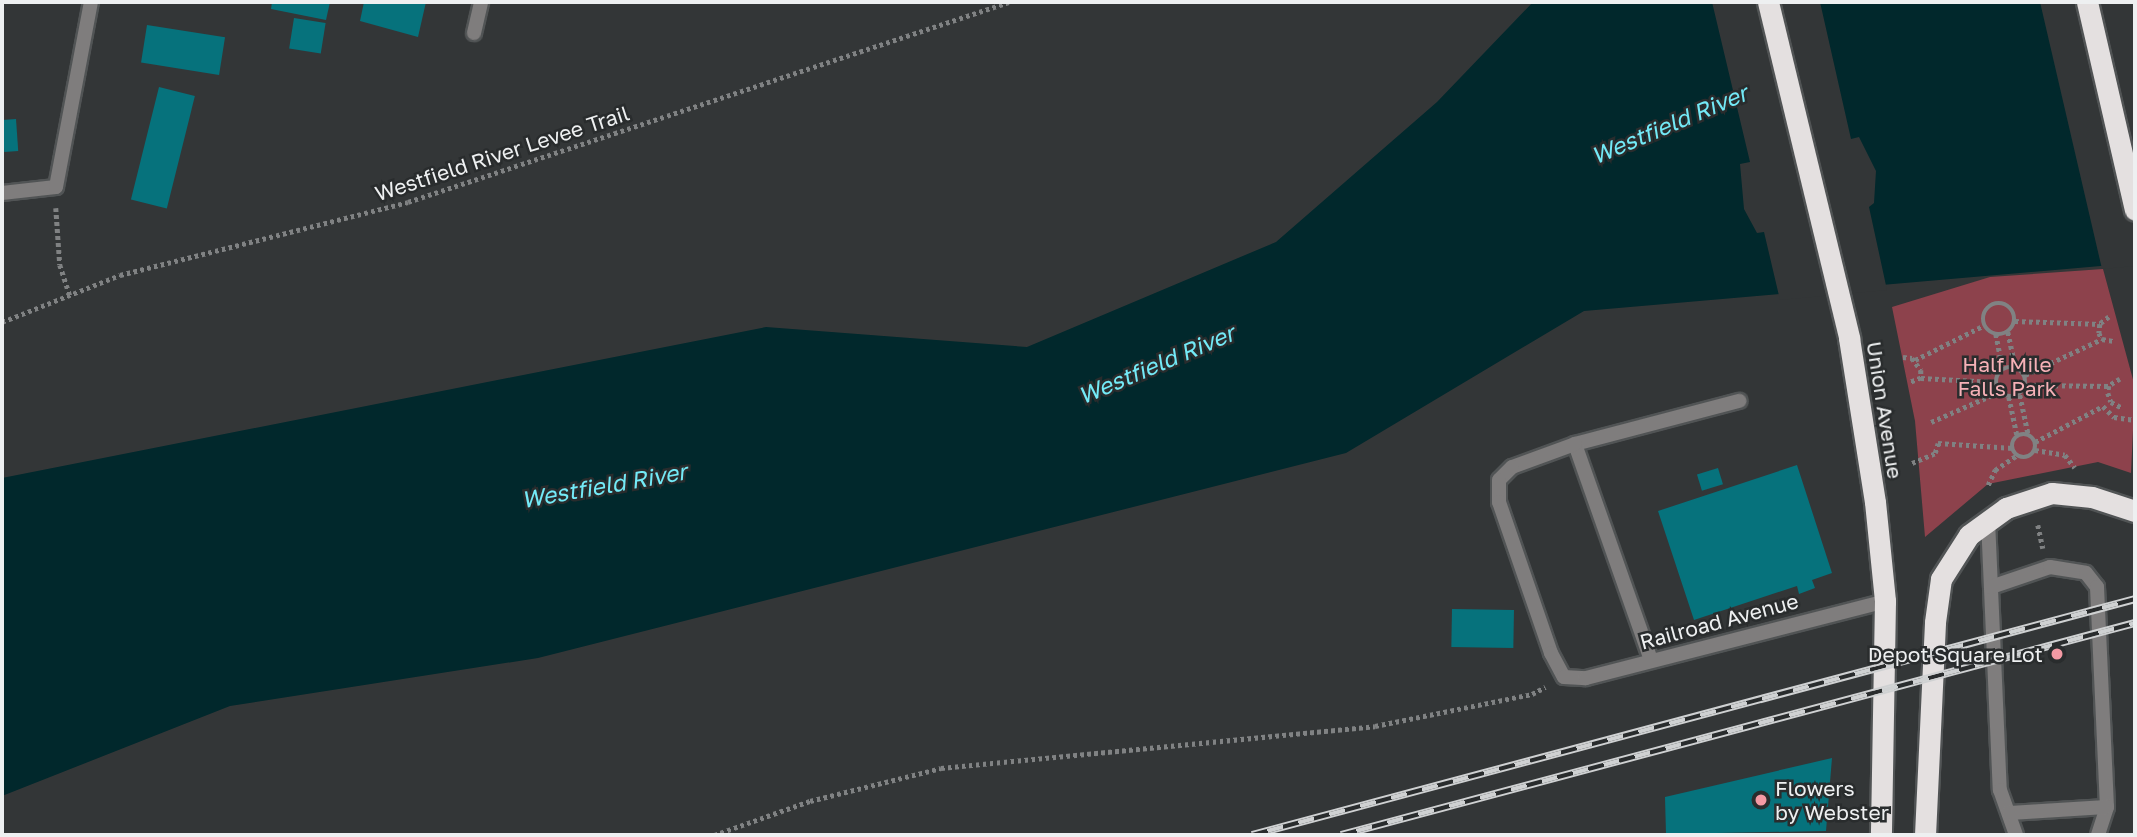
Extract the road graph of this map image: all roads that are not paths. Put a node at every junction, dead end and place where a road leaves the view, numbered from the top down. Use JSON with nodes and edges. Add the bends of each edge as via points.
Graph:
{"nodes":[{"id":1,"x":91,"y":2,"type":"edge"},
{"id":2,"x":481,"y":2,"type":"edge"},
{"id":3,"x":1768,"y":2,"type":"edge"},
{"id":4,"x":2087,"y":2,"type":"edge"},
{"id":5,"x":474,"y":33,"type":"dead end"},
{"id":6,"x":2,"y":193,"type":"edge"},
{"id":7,"x":2135,"y":210,"type":"edge"},
{"id":8,"x":1739,"y":401,"type":"dead end"},
{"id":9,"x":1575,"y":444,"type":"junction"},
{"id":10,"x":2135,"y":511,"type":"edge"},
{"id":11,"x":1988,"y":520,"type":"junction"},
{"id":12,"x":1991,"y":587,"type":"junction"},
{"id":13,"x":1885,"y":601,"type":"junction"},
{"id":14,"x":1651,"y":660,"type":"junction"},
{"id":15,"x":2106,"y":807,"type":"junction"},
{"id":16,"x":2009,"y":813,"type":"junction"},
{"id":17,"x":1881,"y":835,"type":"edge"},
{"id":18,"x":1925,"y":835,"type":"edge"},
{"id":19,"x":2016,"y":835,"type":"edge"},
{"id":20,"x":2098,"y":835,"type":"edge"}],
"edges":[{"from":1,"to":6,"type":"street","via":[[56,187]]},
{"from":2,"to":5,"type":"street"},
{"from":3,"to":13,"type":"highway","name":"Union Avenue","via":[[1849,338],[1875,502]]},
{"from":4,"to":7,"type":"highway"},
{"from":8,"to":9,"type":"street"},
{"from":9,"to":14,"type":"street"},
{"from":9,"to":14,"type":"street","name":"Railroad Avenue","via":[[1512,467],[1499,480],[1497,490],[1551,653],[1564,677],[1577,680]]},
{"from":10,"to":11,"type":"highway","via":[[2092,497],[2052,493],[2006,508]]},
{"from":11,"to":12,"type":"street"},
{"from":11,"to":18,"type":"highway","via":[[1969,534],[1941,579]]},
{"from":12,"to":15,"type":"street","via":[[2050,567],[2086,573],[2096,587]]},
{"from":12,"to":16,"type":"street","via":[[2000,790]]},
{"from":13,"to":14,"type":"street","name":"Railroad Avenue"},
{"from":13,"to":17,"type":"highway","name":"Union Avenue"},
{"from":15,"to":16,"type":"street"},
{"from":15,"to":20,"type":"street"},
{"from":16,"to":19,"type":"street"}]}
